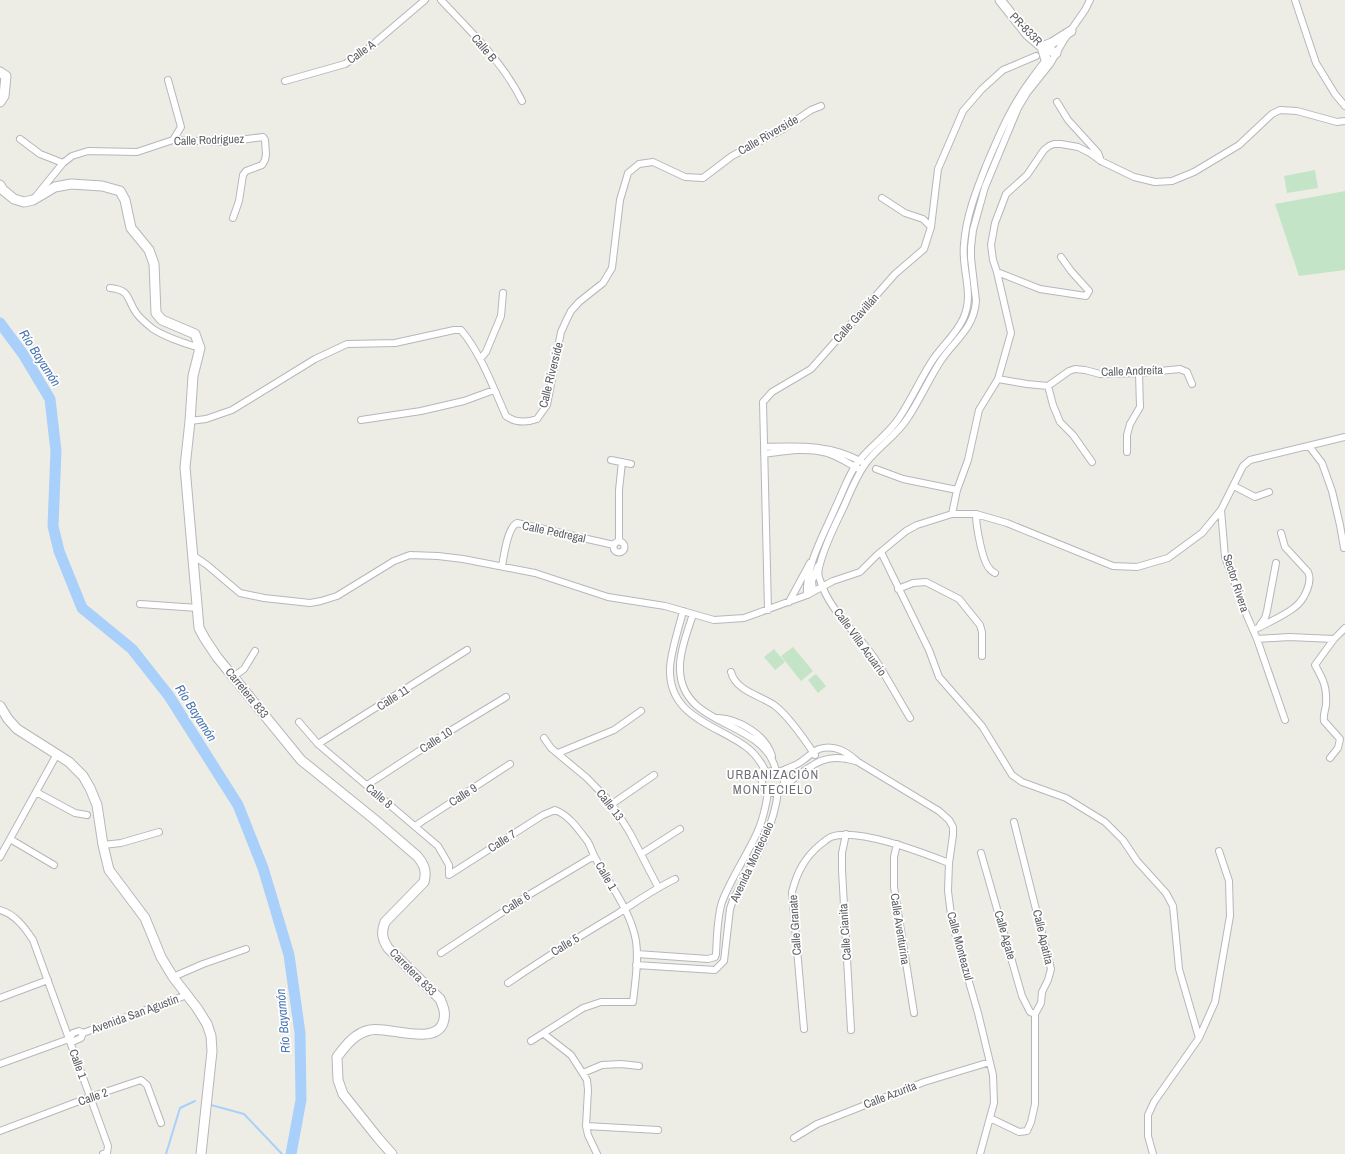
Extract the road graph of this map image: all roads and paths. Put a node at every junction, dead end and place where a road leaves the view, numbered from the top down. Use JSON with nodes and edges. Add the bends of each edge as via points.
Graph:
{"nodes":[{"id":1,"x":425,"y":0,"type":"edge"},
{"id":2,"x":441,"y":0,"type":"edge"},
{"id":3,"x":1000,"y":0,"type":"edge"},
{"id":4,"x":1090,"y":0,"type":"edge"},
{"id":5,"x":1295,"y":0,"type":"edge"},
{"id":6,"x":1071,"y":31,"type":"junction"},
{"id":7,"x":1042,"y":47,"type":"junction"},
{"id":8,"x":1056,"y":53,"type":"junction"},
{"id":9,"x":1036,"y":56,"type":"dead end"},
{"id":10,"x":1046,"y":60,"type":"junction"},
{"id":11,"x":0,"y":72,"type":"edge"},
{"id":12,"x":168,"y":80,"type":"dead end"},
{"id":13,"x":285,"y":81,"type":"dead end"},
{"id":14,"x":522,"y":101,"type":"dead end"},
{"id":15,"x":0,"y":102,"type":"edge"},
{"id":16,"x":1057,"y":102,"type":"dead end"},
{"id":17,"x":821,"y":106,"type":"dead end"},
{"id":18,"x":1345,"y":106,"type":"edge"},
{"id":19,"x":1345,"y":121,"type":"edge"},
{"id":20,"x":20,"y":139,"type":"dead end"},
{"id":21,"x":173,"y":140,"type":"junction"},
{"id":22,"x":1101,"y":161,"type":"junction"},
{"id":23,"x":63,"y":163,"type":"junction"},
{"id":24,"x":0,"y":185,"type":"edge"},
{"id":25,"x":882,"y":198,"type":"dead end"},
{"id":26,"x":33,"y":200,"type":"junction"},
{"id":27,"x":233,"y":218,"type":"dead end"},
{"id":28,"x":931,"y":228,"type":"junction"},
{"id":29,"x":1061,"y":257,"type":"dead end"},
{"id":30,"x":997,"y":272,"type":"junction"},
{"id":31,"x":110,"y":288,"type":"dead end"},
{"id":32,"x":503,"y":293,"type":"dead end"},
{"id":33,"x":200,"y":348,"type":"junction"},
{"id":34,"x":480,"y":359,"type":"junction"},
{"id":35,"x":1139,"y":373,"type":"junction"},
{"id":36,"x":998,"y":379,"type":"junction"},
{"id":37,"x":1192,"y":384,"type":"dead end"},
{"id":38,"x":1048,"y":386,"type":"junction"},
{"id":39,"x":494,"y":390,"type":"junction"},
{"id":40,"x":361,"y":420,"type":"dead end"},
{"id":41,"x":190,"y":421,"type":"junction"},
{"id":42,"x":1345,"y":437,"type":"edge"},
{"id":43,"x":1309,"y":446,"type":"junction"},
{"id":44,"x":764,"y":450,"type":"junction"},
{"id":45,"x":1127,"y":452,"type":"dead end"},
{"id":46,"x":611,"y":460,"type":"dead end"},
{"id":47,"x":622,"y":462,"type":"junction"},
{"id":48,"x":862,"y":462,"type":"junction"},
{"id":49,"x":1092,"y":462,"type":"dead end"},
{"id":50,"x":631,"y":464,"type":"dead end"},
{"id":51,"x":858,"y":468,"type":"junction"},
{"id":52,"x":876,"y":469,"type":"dead end"},
{"id":53,"x":1234,"y":486,"type":"junction"},
{"id":54,"x":957,"y":490,"type":"junction"},
{"id":55,"x":1269,"y":492,"type":"dead end"},
{"id":56,"x":1221,"y":510,"type":"junction"},
{"id":57,"x":952,"y":514,"type":"junction"},
{"id":58,"x":976,"y":514,"type":"junction"},
{"id":59,"x":1281,"y":533,"type":"dead end"},
{"id":60,"x":1344,"y":548,"type":"dead end"},
{"id":61,"x":881,"y":552,"type":"junction"},
{"id":62,"x":816,"y":553,"type":"junction"},
{"id":63,"x":823,"y":555,"type":"junction"},
{"id":64,"x":194,"y":556,"type":"junction"},
{"id":65,"x":1276,"y":563,"type":"dead end"},
{"id":66,"x":502,"y":566,"type":"junction"},
{"id":67,"x":995,"y":573,"type":"dead end"},
{"id":68,"x":822,"y":587,"type":"junction"},
{"id":69,"x":898,"y":589,"type":"junction"},
{"id":70,"x":813,"y":591,"type":"junction"},
{"id":71,"x":807,"y":594,"type":"junction"},
{"id":72,"x":789,"y":602,"type":"junction"},
{"id":73,"x":140,"y":604,"type":"dead end"},
{"id":74,"x":198,"y":608,"type":"junction"},
{"id":75,"x":768,"y":610,"type":"junction"},
{"id":76,"x":683,"y":611,"type":"junction"},
{"id":77,"x":693,"y":614,"type":"junction"},
{"id":78,"x":1345,"y":628,"type":"edge"},
{"id":79,"x":1254,"y":630,"type":"junction"},
{"id":80,"x":1258,"y":639,"type":"junction"},
{"id":81,"x":1334,"y":639,"type":"junction"},
{"id":82,"x":467,"y":650,"type":"dead end"},
{"id":83,"x":255,"y":651,"type":"dead end"},
{"id":84,"x":982,"y":656,"type":"dead end"},
{"id":85,"x":731,"y":672,"type":"dead end"},
{"id":86,"x":233,"y":677,"type":"junction"},
{"id":87,"x":506,"y":697,"type":"dead end"},
{"id":88,"x":0,"y":706,"type":"edge"},
{"id":89,"x":641,"y":711,"type":"dead end"},
{"id":90,"x":910,"y":718,"type":"dead end"},
{"id":91,"x":1285,"y":720,"type":"dead end"},
{"id":92,"x":299,"y":722,"type":"dead end"},
{"id":93,"x":544,"y":738,"type":"dead end"},
{"id":94,"x":318,"y":744,"type":"junction"},
{"id":95,"x":558,"y":753,"type":"junction"},
{"id":96,"x":814,"y":753,"type":"junction"},
{"id":97,"x":57,"y":754,"type":"junction"},
{"id":98,"x":1330,"y":758,"type":"dead end"},
{"id":99,"x":819,"y":761,"type":"junction"},
{"id":100,"x":858,"y":762,"type":"junction"},
{"id":101,"x":510,"y":764,"type":"dead end"},
{"id":102,"x":777,"y":771,"type":"junction"},
{"id":103,"x":766,"y":772,"type":"junction"},
{"id":104,"x":654,"y":775,"type":"dead end"},
{"id":105,"x":367,"y":785,"type":"junction"},
{"id":106,"x":780,"y":789,"type":"junction"},
{"id":107,"x":36,"y":792,"type":"junction"},
{"id":108,"x":768,"y":792,"type":"junction"},
{"id":109,"x":612,"y":804,"type":"junction"},
{"id":110,"x":555,"y":810,"type":"joint"},
{"id":111,"x":86,"y":815,"type":"dead end"},
{"id":112,"x":1014,"y":822,"type":"dead end"},
{"id":113,"x":415,"y":826,"type":"junction"},
{"id":114,"x":680,"y":829,"type":"dead end"},
{"id":115,"x":159,"y":832,"type":"dead end"},
{"id":116,"x":846,"y":834,"type":"junction"},
{"id":117,"x":10,"y":839,"type":"junction"},
{"id":118,"x":898,"y":844,"type":"junction"},
{"id":119,"x":103,"y":845,"type":"junction"},
{"id":120,"x":1220,"y":851,"type":"dead end"},
{"id":121,"x":981,"y":853,"type":"dead end"},
{"id":122,"x":641,"y":854,"type":"junction"},
{"id":123,"x":594,"y":856,"type":"junction"},
{"id":124,"x":0,"y":857,"type":"edge"},
{"id":125,"x":949,"y":862,"type":"junction"},
{"id":126,"x":54,"y":865,"type":"dead end"},
{"id":127,"x":449,"y":875,"type":"joint"},
{"id":128,"x":675,"y":879,"type":"dead end"},
{"id":129,"x":658,"y":887,"type":"junction"},
{"id":130,"x":624,"y":909,"type":"junction"},
{"id":131,"x":0,"y":910,"type":"edge"},
{"id":132,"x":246,"y":949,"type":"dead end"},
{"id":133,"x":441,"y":953,"type":"dead end"},
{"id":134,"x":637,"y":954,"type":"junction"},
{"id":135,"x":636,"y":965,"type":"junction"},
{"id":136,"x":173,"y":977,"type":"junction"},
{"id":137,"x":48,"y":980,"type":"junction"},
{"id":138,"x":508,"y":983,"type":"dead end"},
{"id":139,"x":188,"y":995,"type":"junction"},
{"id":140,"x":0,"y":998,"type":"edge"},
{"id":141,"x":914,"y":1013,"type":"dead end"},
{"id":142,"x":1035,"y":1014,"type":"junction"},
{"id":143,"x":804,"y":1029,"type":"dead end"},
{"id":144,"x":851,"y":1030,"type":"dead end"},
{"id":145,"x":544,"y":1034,"type":"junction"},
{"id":146,"x":1199,"y":1038,"type":"junction"},
{"id":147,"x":69,"y":1039,"type":"junction"},
{"id":148,"x":531,"y":1041,"type":"dead end"},
{"id":149,"x":990,"y":1062,"type":"junction"},
{"id":150,"x":0,"y":1064,"type":"edge"},
{"id":151,"x":639,"y":1066,"type":"dead end"},
{"id":152,"x":583,"y":1073,"type":"junction"},
{"id":153,"x":90,"y":1097,"type":"junction"},
{"id":154,"x":990,"y":1118,"type":"junction"},
{"id":155,"x":161,"y":1123,"type":"dead end"},
{"id":156,"x":586,"y":1126,"type":"junction"},
{"id":157,"x":0,"y":1130,"type":"edge"},
{"id":158,"x":658,"y":1130,"type":"dead end"},
{"id":159,"x":794,"y":1138,"type":"dead end"},
{"id":160,"x":103,"y":1154,"type":"edge"},
{"id":161,"x":201,"y":1154,"type":"edge"},
{"id":162,"x":392,"y":1154,"type":"edge"},
{"id":163,"x":597,"y":1154,"type":"edge"},
{"id":164,"x":980,"y":1154,"type":"edge"},
{"id":165,"x":1154,"y":1154,"type":"edge"}],
"edges":[{"from":1,"to":13,"type":"street","name":"Calle A","via":[[364,52],[345,64]]},
{"from":2,"to":14,"type":"street","name":"Calle B","via":[[504,71]]},
{"from":3,"to":7,"type":"street","name":"PR-833R","number":"PR-833R","via":[[1027,34]]},
{"from":4,"to":6,"type":"street"},
{"from":5,"to":18,"type":"street","via":[[1316,63]]},
{"from":6,"to":7,"type":"street"},
{"from":6,"to":8,"type":"street"},
{"from":7,"to":8,"type":"street","name":"PR-833R","number":"PR-833R"},
{"from":7,"to":10,"type":"street","number":"PR-833R"},
{"from":8,"to":10,"type":"street"},
{"from":8,"to":48,"type":"street","via":[[1018,108],[985,187],[971,247],[976,301],[970,321],[962,336],[937,366],[901,427]]},
{"from":9,"to":28,"type":"street","name":"Calle Gavillán","via":[[1003,70],[982,89],[963,112],[938,169]]},
{"from":10,"to":48,"type":"street","via":[[1022,92],[1006,120],[978,186],[964,240],[963,257],[969,299],[963,320],[929,365],[894,426]]},
{"from":11,"to":15,"type":"street","via":[[6,76],[4,96]]},
{"from":12,"to":21,"type":"street","via":[[181,127]]},
{"from":16,"to":22,"type":"street","via":[[1068,120],[1098,152]]},
{"from":17,"to":39,"type":"street","name":"Calle Riverside","via":[[732,156],[703,178],[685,177],[653,162],[639,164],[628,173],[620,200],[612,268],[603,283],[579,302],[567,319],[561,332],[546,405],[542,413],[537,419],[521,422],[513,420],[506,416]]},
{"from":19,"to":22,"type":"street","via":[[1337,122],[1301,112],[1280,110],[1272,114],[1239,145],[1194,172],[1172,181],[1155,182],[1134,177]]},
{"from":20,"to":23,"type":"street","via":[[40,154]]},
{"from":21,"to":23,"type":"street","name":"Calle Rodríguez","via":[[137,152],[88,151],[72,156]]},
{"from":21,"to":27,"type":"street","name":"Calle Rodríguez","via":[[224,142],[263,137],[266,140],[266,154],[262,165],[246,171],[243,175]]},
{"from":22,"to":30,"type":"street","via":[[1078,147],[1054,144],[1044,150],[1027,175],[1006,194],[999,210],[991,245]]},
{"from":23,"to":26,"type":"street","name":"Calle Rodríguez"},
{"from":24,"to":26,"type":"street","via":[[14,199],[24,202]]},
{"from":25,"to":28,"type":"street","via":[[905,213],[923,218]]},
{"from":26,"to":33,"type":"street","via":[[55,188],[70,184],[102,186],[120,191],[124,196],[131,228],[148,250],[154,264],[156,313],[162,320],[195,334]]},
{"from":28,"to":44,"type":"street","name":"Calle Gavillán","via":[[924,249],[895,274],[811,369],[772,392],[763,402]]},
{"from":29,"to":30,"type":"street","via":[[1089,291],[1086,296],[1040,289]]},
{"from":30,"to":36,"type":"street","via":[[1011,333]]},
{"from":31,"to":33,"type":"street","via":[[119,288],[127,294],[137,314],[153,329]]},
{"from":32,"to":34,"type":"street","via":[[501,316],[486,352]]},
{"from":33,"to":41,"type":"street","name":"Carretera 833","via":[[192,376]]},
{"from":34,"to":39,"type":"street","name":"Calle Riverside"},
{"from":34,"to":41,"type":"street","name":"Calle Riverside","via":[[461,330],[395,343],[347,344],[315,359],[232,410],[206,419]]},
{"from":35,"to":37,"type":"street","name":"Calle Andreíta","via":[[1180,369],[1187,372]]},
{"from":35,"to":38,"type":"street","name":"Calle Andreíta","via":[[1100,374],[1075,369],[1068,371]]},
{"from":35,"to":45,"type":"street","via":[[1140,406],[1128,430]]},
{"from":36,"to":38,"type":"street"},
{"from":36,"to":54,"type":"street","via":[[979,410],[968,460]]},
{"from":38,"to":49,"type":"street","via":[[1060,422],[1073,435]]},
{"from":39,"to":40,"type":"street","via":[[464,401],[421,411]]},
{"from":41,"to":64,"type":"street","name":"Carretera 833","via":[[185,467]]},
{"from":42,"to":43,"type":"street"},
{"from":43,"to":53,"type":"street","via":[[1250,460],[1243,466]]},
{"from":43,"to":60,"type":"street","via":[[1322,463]]},
{"from":44,"to":48,"type":"street","via":[[803,446],[826,448]]},
{"from":44,"to":51,"type":"street","via":[[823,452]]},
{"from":44,"to":75,"type":"street","name":"Calle Gavillán"},
{"from":46,"to":47,"type":"street"},
{"from":47,"to":50,"type":"street"},
{"from":47,"to":66,"type":"street","name":"Calle Pedregal","via":[[617,543],[517,523],[510,531]]},
{"from":48,"to":51,"type":"street"},
{"from":51,"to":62,"type":"street"},
{"from":51,"to":63,"type":"street"},
{"from":52,"to":54,"type":"street","via":[[903,479]]},
{"from":53,"to":55,"type":"street","via":[[1255,497]]},
{"from":53,"to":56,"type":"street"},
{"from":54,"to":57,"type":"street"},
{"from":56,"to":58,"type":"street","via":[[1202,533],[1168,558],[1137,568],[1113,566],[1007,523]]},
{"from":56,"to":79,"type":"street","name":"Sector Rivera","via":[[1225,557]]},
{"from":57,"to":58,"type":"street"},
{"from":57,"to":61,"type":"street","via":[[917,525]]},
{"from":58,"to":67,"type":"street","via":[[977,528],[987,564]]},
{"from":59,"to":79,"type":"street","via":[[1285,547],[1308,572],[1310,584],[1296,607]]},
{"from":61,"to":68,"type":"street","via":[[860,572]]},
{"from":61,"to":69,"type":"street"},
{"from":62,"to":71,"type":"street","via":[[807,581]]},
{"from":62,"to":72,"type":"street"},
{"from":63,"to":68,"type":"street","via":[[818,574]]},
{"from":63,"to":70,"type":"street","via":[[813,576]]},
{"from":64,"to":66,"type":"street","via":[[240,593],[310,603],[337,596],[394,561],[410,555],[444,557]]},
{"from":64,"to":74,"type":"street","name":"Carretera 833"},
{"from":65,"to":79,"type":"street","name":"Sector Rivera","via":[[1265,618]]},
{"from":66,"to":76,"type":"street","via":[[535,573],[608,597]]},
{"from":68,"to":70,"type":"street"},
{"from":68,"to":90,"type":"street","name":"Calle Villa Acuario","via":[[836,612],[872,656]]},
{"from":69,"to":84,"type":"street","via":[[913,583],[926,582],[959,599],[980,625]]},
{"from":69,"to":146,"type":"street","via":[[929,650],[939,677],[982,726],[1012,775],[1022,782],[1066,798],[1105,822],[1166,893],[1173,906],[1179,969]]},
{"from":70,"to":71,"type":"street"},
{"from":71,"to":72,"type":"street"},
{"from":72,"to":75,"type":"street"},
{"from":73,"to":74,"type":"street"},
{"from":74,"to":86,"type":"street","name":"Carretera 833","via":[[200,628],[205,640]]},
{"from":75,"to":77,"type":"street","via":[[744,618],[722,620]]},
{"from":76,"to":77,"type":"street"},
{"from":76,"to":103,"type":"street","via":[[671,659],[672,689],[681,704],[694,717],[746,747],[761,762]]},
{"from":77,"to":102,"type":"street","via":[[680,663],[686,694],[700,709],[758,742],[774,762]]},
{"from":78,"to":81,"type":"street"},
{"from":79,"to":80,"type":"street","name":"Sector Rivera"},
{"from":80,"to":81,"type":"street"},
{"from":80,"to":91,"type":"street","name":"Sector Rivera"},
{"from":81,"to":98,"type":"street","via":[[1315,665],[1325,681],[1327,691],[1324,721],[1340,739],[1338,748]]},
{"from":82,"to":94,"type":"street","name":"Calle 11"},
{"from":83,"to":86,"type":"street","via":[[244,669]]},
{"from":85,"to":96,"type":"street","via":[[740,686],[774,705],[800,733]]},
{"from":86,"to":162,"type":"street","name":"Carretera 833","via":[[301,760],[417,856],[425,869],[424,882],[385,922],[382,930],[388,948],[440,1000],[445,1017],[442,1026],[428,1035],[370,1030],[356,1035],[337,1057],[338,1080],[343,1094]]},
{"from":87,"to":105,"type":"street","name":"Calle 10"},
{"from":88,"to":97,"type":"street","via":[[17,729]]},
{"from":89,"to":95,"type":"street","via":[[614,730]]},
{"from":92,"to":94,"type":"street","name":"Calle 8"},
{"from":93,"to":95,"type":"street","name":"Calle 13","via":[[550,748]]},
{"from":94,"to":105,"type":"street","name":"Calle 8"},
{"from":95,"to":109,"type":"street","name":"Calle 13"},
{"from":96,"to":99,"type":"street"},
{"from":96,"to":100,"type":"street","name":"Calle Monteazul","via":[[819,749],[839,748]]},
{"from":96,"to":102,"type":"street","name":"Calle Monteazul","via":[[799,764]]},
{"from":97,"to":107,"type":"street"},
{"from":97,"to":119,"type":"street","via":[[76,768],[90,788],[97,805]]},
{"from":99,"to":100,"type":"street","name":"Calle Monteazul","via":[[842,757]]},
{"from":99,"to":106,"type":"street","name":"Calle Monteazul"},
{"from":100,"to":125,"type":"street","name":"Calle Monteazul","via":[[939,811],[949,820],[953,827]]},
{"from":101,"to":113,"type":"street","name":"Calle 9"},
{"from":102,"to":103,"type":"street"},
{"from":102,"to":106,"type":"street","via":[[784,780]]},
{"from":103,"to":108,"type":"street","via":[[761,781]]},
{"from":104,"to":109,"type":"street"},
{"from":105,"to":113,"type":"street","name":"Calle 8"},
{"from":106,"to":108,"type":"street"},
{"from":106,"to":135,"type":"street","name":"Avenida Montecielo","via":[[777,807],[766,836],[730,909],[724,961],[715,970]]},
{"from":107,"to":111,"type":"street","via":[[75,813]]},
{"from":107,"to":117,"type":"street"},
{"from":108,"to":134,"type":"street","name":"Avenida Montecielo","via":[[767,804],[757,833],[722,903],[715,957],[708,959]]},
{"from":109,"to":122,"type":"street","name":"Calle 13"},
{"from":110,"to":123,"type":"street","name":"Calle 1","via":[[563,813],[579,830],[589,843]]},
{"from":110,"to":127,"type":"street","name":"Calle 7","via":[[543,815]]},
{"from":112,"to":142,"type":"street","name":"Calle Apatita","via":[[1051,969]]},
{"from":113,"to":127,"type":"street","name":"Calle 8","via":[[438,846],[449,865]]},
{"from":114,"to":122,"type":"street"},
{"from":115,"to":119,"type":"street","via":[[121,843]]},
{"from":116,"to":118,"type":"street","name":"Calle Granate"},
{"from":116,"to":143,"type":"street","name":"Calle Granate","via":[[831,837],[804,860],[792,892]]},
{"from":116,"to":144,"type":"street","name":"Calle Cianita","via":[[842,870]]},
{"from":117,"to":124,"type":"street"},
{"from":117,"to":126,"type":"street"},
{"from":118,"to":125,"type":"street","name":"Calle Granate"},
{"from":118,"to":141,"type":"street","name":"Calle Aventurina","via":[[894,857],[894,887]]},
{"from":119,"to":136,"type":"street","via":[[109,870],[145,918],[161,957]]},
{"from":120,"to":146,"type":"street","via":[[1229,881],[1230,916],[1215,1002]]},
{"from":121,"to":142,"type":"street","name":"Calle Agate","via":[[1022,996],[1030,1012]]},
{"from":122,"to":129,"type":"street","name":"Calle 13"},
{"from":123,"to":130,"type":"street","name":"Calle 1"},
{"from":123,"to":133,"type":"street","name":"Calle 6","via":[[527,896]]},
{"from":125,"to":149,"type":"street","name":"Calle Monteazul","via":[[948,891],[952,923]]},
{"from":128,"to":129,"type":"street","name":"Calle 5"},
{"from":129,"to":130,"type":"street","name":"Calle 5"},
{"from":130,"to":134,"type":"street","name":"Calle 1","via":[[636,940]]},
{"from":130,"to":138,"type":"street","name":"Calle 5"},
{"from":131,"to":137,"type":"street","via":[[23,925],[33,940]]},
{"from":132,"to":136,"type":"street"},
{"from":134,"to":135,"type":"street","name":"Calle 1"},
{"from":135,"to":145,"type":"street","name":"Calle 1","via":[[633,1002],[601,1002],[583,1008]]},
{"from":136,"to":139,"type":"street"},
{"from":137,"to":140,"type":"street"},
{"from":137,"to":147,"type":"street"},
{"from":139,"to":147,"type":"street","name":"Avenida San Agustín","via":[[83,1033],[81,1038],[74,1041]]},
{"from":139,"to":161,"type":"street","via":[[207,1024],[211,1036],[212,1051]]},
{"from":142,"to":154,"type":"street","name":"Calle Apatita","via":[[1035,1104],[1031,1122],[1027,1131],[1019,1132]]},
{"from":145,"to":148,"type":"street"},
{"from":145,"to":152,"type":"street","via":[[571,1055]]},
{"from":146,"to":165,"type":"street","via":[[1154,1102],[1148,1115],[1148,1136]]},
{"from":147,"to":150,"type":"street","name":"Avenida San Agustín"},
{"from":147,"to":153,"type":"street","name":"Calle 1"},
{"from":149,"to":154,"type":"street","name":"Calle Monteazul","via":[[994,1103]]},
{"from":149,"to":159,"type":"street","name":"Calle Azurita","via":[[895,1093],[817,1124]]},
{"from":151,"to":152,"type":"street","via":[[602,1065]]},
{"from":152,"to":156,"type":"street","via":[[588,1090]]},
{"from":153,"to":155,"type":"street","name":"Calle 2","via":[[141,1080],[147,1085]]},
{"from":153,"to":157,"type":"street","name":"Calle 2"},
{"from":153,"to":160,"type":"street","name":"Calle 1","via":[[108,1146],[107,1153]]},
{"from":154,"to":164,"type":"street","name":"Calle Monteazul"},
{"from":156,"to":158,"type":"street"},
{"from":156,"to":163,"type":"street"}]}
